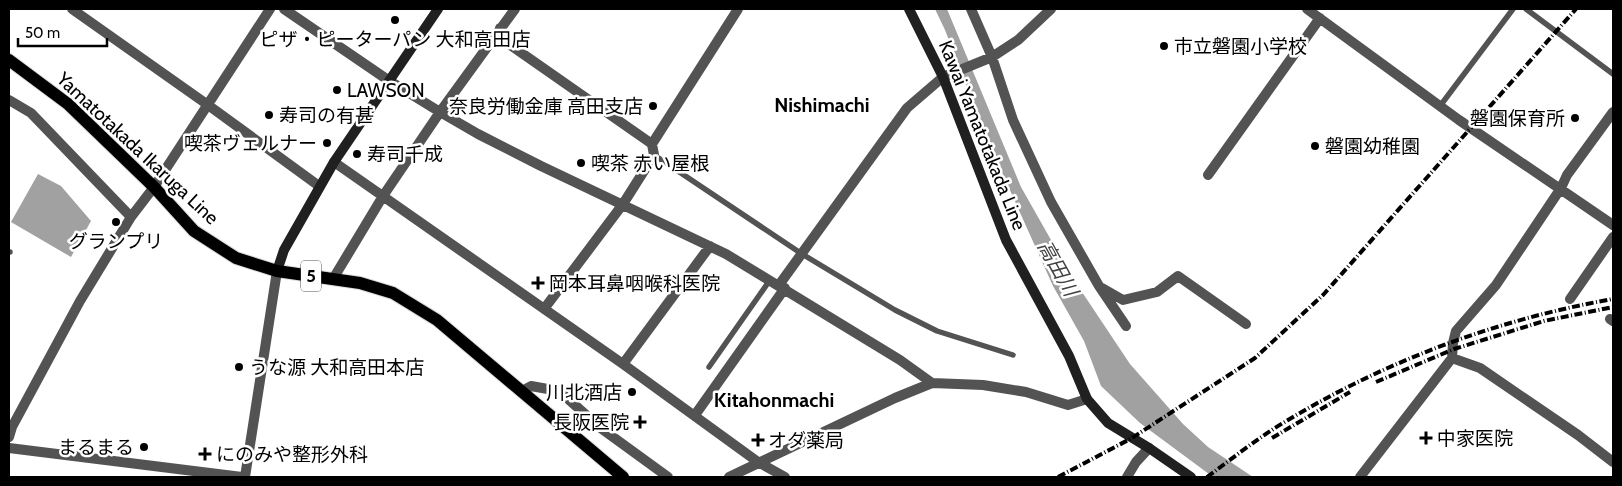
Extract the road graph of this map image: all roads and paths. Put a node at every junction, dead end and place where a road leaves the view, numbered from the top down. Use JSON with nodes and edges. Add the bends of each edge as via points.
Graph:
{"nodes":[{"id":1,"x":72,"y":9,"type":"edge"},
{"id":2,"x":270,"y":9,"type":"edge"},
{"id":3,"x":284,"y":9,"type":"edge"},
{"id":4,"x":438,"y":9,"type":"edge"},
{"id":5,"x":515,"y":9,"type":"edge"},
{"id":6,"x":738,"y":9,"type":"edge"},
{"id":7,"x":909,"y":9,"type":"edge"},
{"id":8,"x":971,"y":9,"type":"edge"},
{"id":9,"x":1052,"y":9,"type":"edge"},
{"id":10,"x":1307,"y":9,"type":"edge"},
{"id":11,"x":1513,"y":9,"type":"edge"},
{"id":12,"x":1526,"y":9,"type":"edge"},
{"id":13,"x":1320,"y":18,"type":"junction"},
{"id":14,"x":500,"y":28,"type":"junction"},
{"id":15,"x":992,"y":57,"type":"junction"},
{"id":16,"x":9,"y":60,"type":"edge"},
{"id":17,"x":1613,"y":74,"type":"edge"},
{"id":18,"x":947,"y":76,"type":"junction"},
{"id":19,"x":388,"y":80,"type":"junction"},
{"id":20,"x":9,"y":100,"type":"edge"},
{"id":21,"x":208,"y":105,"type":"junction"},
{"id":22,"x":1440,"y":106,"type":"junction"},
{"id":23,"x":440,"y":112,"type":"junction"},
{"id":24,"x":1613,"y":112,"type":"edge"},
{"id":25,"x":652,"y":144,"type":"junction"},
{"id":26,"x":654,"y":155,"type":"junction"},
{"id":27,"x":334,"y":162,"type":"junction"},
{"id":28,"x":1208,"y":175,"type":"dead end"},
{"id":29,"x":319,"y":186,"type":"junction"},
{"id":30,"x":154,"y":187,"type":"junction"},
{"id":31,"x":1561,"y":188,"type":"junction"},
{"id":32,"x":383,"y":196,"type":"junction"},
{"id":33,"x":623,"y":204,"type":"junction"},
{"id":34,"x":131,"y":217,"type":"junction"},
{"id":35,"x":1613,"y":225,"type":"edge"},
{"id":36,"x":1613,"y":238,"type":"edge"},
{"id":37,"x":710,"y":246,"type":"junction"},
{"id":38,"x":802,"y":254,"type":"junction"},
{"id":39,"x":276,"y":271,"type":"junction"},
{"id":40,"x":332,"y":279,"type":"junction"},
{"id":41,"x":778,"y":284,"type":"junction"},
{"id":42,"x":1099,"y":286,"type":"junction"},
{"id":43,"x":1570,"y":299,"type":"dead end"},
{"id":44,"x":544,"y":309,"type":"junction"},
{"id":45,"x":1246,"y":324,"type":"dead end"},
{"id":46,"x":1126,"y":326,"type":"dead end"},
{"id":47,"x":1013,"y":355,"type":"dead end"},
{"id":48,"x":1452,"y":358,"type":"junction"},
{"id":49,"x":624,"y":364,"type":"junction"},
{"id":50,"x":709,"y":367,"type":"dead end"},
{"id":51,"x":932,"y":383,"type":"junction"},
{"id":52,"x":522,"y":391,"type":"junction"},
{"id":53,"x":1087,"y":399,"type":"junction"},
{"id":54,"x":695,"y":415,"type":"junction"},
{"id":55,"x":9,"y":437,"type":"edge"},
{"id":56,"x":9,"y":448,"type":"edge"},
{"id":57,"x":1149,"y":448,"type":"junction"},
{"id":58,"x":758,"y":462,"type":"junction"},
{"id":59,"x":1613,"y":462,"type":"edge"},
{"id":60,"x":244,"y":477,"type":"edge"},
{"id":61,"x":623,"y":477,"type":"edge"},
{"id":62,"x":668,"y":477,"type":"edge"},
{"id":63,"x":729,"y":477,"type":"edge"},
{"id":64,"x":785,"y":477,"type":"edge"},
{"id":65,"x":1126,"y":477,"type":"edge"},
{"id":66,"x":1191,"y":477,"type":"edge"},
{"id":67,"x":1360,"y":477,"type":"edge"}],
"edges":[{"from":1,"to":21,"type":"street"},
{"from":2,"to":21,"type":"street"},
{"from":3,"to":19,"type":"street"},
{"from":4,"to":19,"type":"main road"},
{"from":5,"to":14,"type":"street"},
{"from":6,"to":25,"type":"street"},
{"from":7,"to":18,"type":"main road","name":"Kawai Yamatotakada Line"},
{"from":8,"to":15,"type":"street"},
{"from":9,"to":15,"type":"street","via":[[1018,40]]},
{"from":10,"to":13,"type":"street"},
{"from":11,"to":22,"type":"lane"},
{"from":12,"to":17,"type":"lane"},
{"from":13,"to":22,"type":"street"},
{"from":13,"to":28,"type":"street"},
{"from":14,"to":23,"type":"street"},
{"from":14,"to":25,"type":"street","via":[[506,42]]},
{"from":15,"to":18,"type":"street"},
{"from":15,"to":42,"type":"street","via":[[1013,120],[1047,194]]},
{"from":16,"to":30,"type":"main road","name":"Yamatotakada Ikaruga Line","number":"5","via":[[68,104]]},
{"from":18,"to":38,"type":"street","via":[[907,108]]},
{"from":18,"to":53,"type":"main road","name":"Kawai Yamatotakada Line","via":[[1006,240],[1069,356]]},
{"from":19,"to":23,"type":"street"},
{"from":19,"to":27,"type":"main road"},
{"from":20,"to":34,"type":"street","via":[[31,113]]},
{"from":21,"to":29,"type":"street"},
{"from":21,"to":30,"type":"street"},
{"from":22,"to":31,"type":"street"},
{"from":23,"to":32,"type":"street"},
{"from":23,"to":33,"type":"street","via":[[541,166]]},
{"from":24,"to":31,"type":"street"},
{"from":25,"to":26,"type":"street"},
{"from":26,"to":33,"type":"street"},
{"from":26,"to":38,"type":"lane"},
{"from":27,"to":29,"type":"main road"},
{"from":27,"to":32,"type":"street"},
{"from":29,"to":39,"type":"main road"},
{"from":30,"to":34,"type":"street"},
{"from":30,"to":39,"type":"main road","name":"Yamatotakada Ikaruga Line","number":"5","via":[[194,231],[236,258]]},
{"from":31,"to":35,"type":"street"},
{"from":31,"to":48,"type":"street","via":[[1496,285],[1456,331]]},
{"from":32,"to":40,"type":"street"},
{"from":32,"to":44,"type":"street"},
{"from":33,"to":37,"type":"street"},
{"from":33,"to":44,"type":"street"},
{"from":34,"to":55,"type":"street","via":[[80,301]]},
{"from":36,"to":43,"type":"street"},
{"from":37,"to":41,"type":"street"},
{"from":37,"to":49,"type":"street"},
{"from":38,"to":41,"type":"street"},
{"from":38,"to":47,"type":"lane","via":[[895,310],[937,331]]},
{"from":39,"to":40,"type":"main road","name":"Yamatotakada Ikaruga Line","number":"5"},
{"from":39,"to":60,"type":"street"},
{"from":40,"to":52,"type":"main road","name":"Yamatotakada Ikaruga Line","number":"5","via":[[392,293],[437,320]]},
{"from":41,"to":50,"type":"lane"},
{"from":41,"to":51,"type":"street"},
{"from":41,"to":54,"type":"street"},
{"from":42,"to":45,"type":"street","via":[[1123,300],[1156,292],[1178,276]]},
{"from":42,"to":46,"type":"street"},
{"from":44,"to":49,"type":"street"},
{"from":48,"to":59,"type":"street","via":[[1480,368]]},
{"from":48,"to":67,"type":"street"},
{"from":49,"to":54,"type":"street"},
{"from":51,"to":53,"type":"street","via":[[992,386],[1068,405]]},
{"from":51,"to":58,"type":"street"},
{"from":52,"to":61,"type":"main road","name":"Yamatotakada Ikaruga Line","number":"5"},
{"from":52,"to":62,"type":"street","via":[[531,386],[559,390],[602,429]]},
{"from":53,"to":57,"type":"main road","name":"Kawai Yamatotakada Line","via":[[1108,423]]},
{"from":54,"to":58,"type":"street"},
{"from":56,"to":60,"type":"street"},
{"from":57,"to":65,"type":"street"},
{"from":57,"to":66,"type":"main road","name":"Kawai Yamatotakada Line"},
{"from":58,"to":63,"type":"street"},
{"from":58,"to":64,"type":"street"}]}
